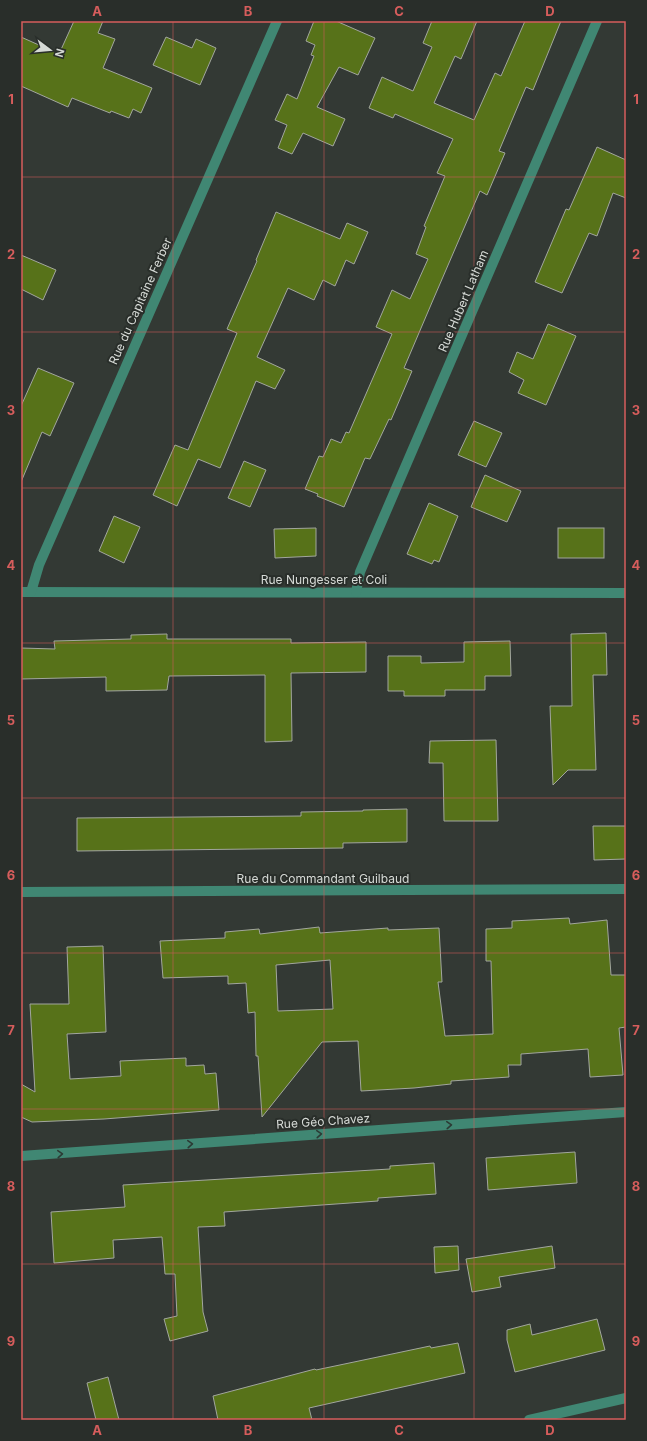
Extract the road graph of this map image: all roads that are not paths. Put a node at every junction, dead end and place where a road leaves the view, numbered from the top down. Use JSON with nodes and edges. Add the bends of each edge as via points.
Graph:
{"nodes":[{"id":1,"x":277,"y":21,"type":"edge"},
{"id":2,"x":597,"y":21,"type":"edge"},
{"id":3,"x":26,"y":592,"type":"edge"},
{"id":4,"x":356,"y":592,"type":"junction"},
{"id":5,"x":626,"y":593,"type":"edge"},
{"id":6,"x":626,"y":889,"type":"edge"},
{"id":7,"x":21,"y":892,"type":"edge"},
{"id":8,"x":626,"y":1112,"type":"edge"},
{"id":9,"x":21,"y":1156,"type":"edge"},
{"id":10,"x":626,"y":1398,"type":"edge"},
{"id":11,"x":529,"y":1420,"type":"edge"}],
"edges":[{"from":1,"to":3,"type":"street","name":"Rue du Capitaine Ferber"},
{"from":2,"to":4,"type":"street","name":"Rue Hubert Latham","via":[[360,572]]},
{"from":3,"to":4,"type":"street","name":"Rue Nungesser et Coli"},
{"from":4,"to":5,"type":"street","name":"Rue Nungesser et Coli"},
{"from":6,"to":7,"type":"street","name":"Rue du Commandant Guilbaud"},
{"from":9,"to":8,"type":"street","name":"Rue Géo Chavez","one_way":true},
{"from":10,"to":11,"type":"street"}]}
